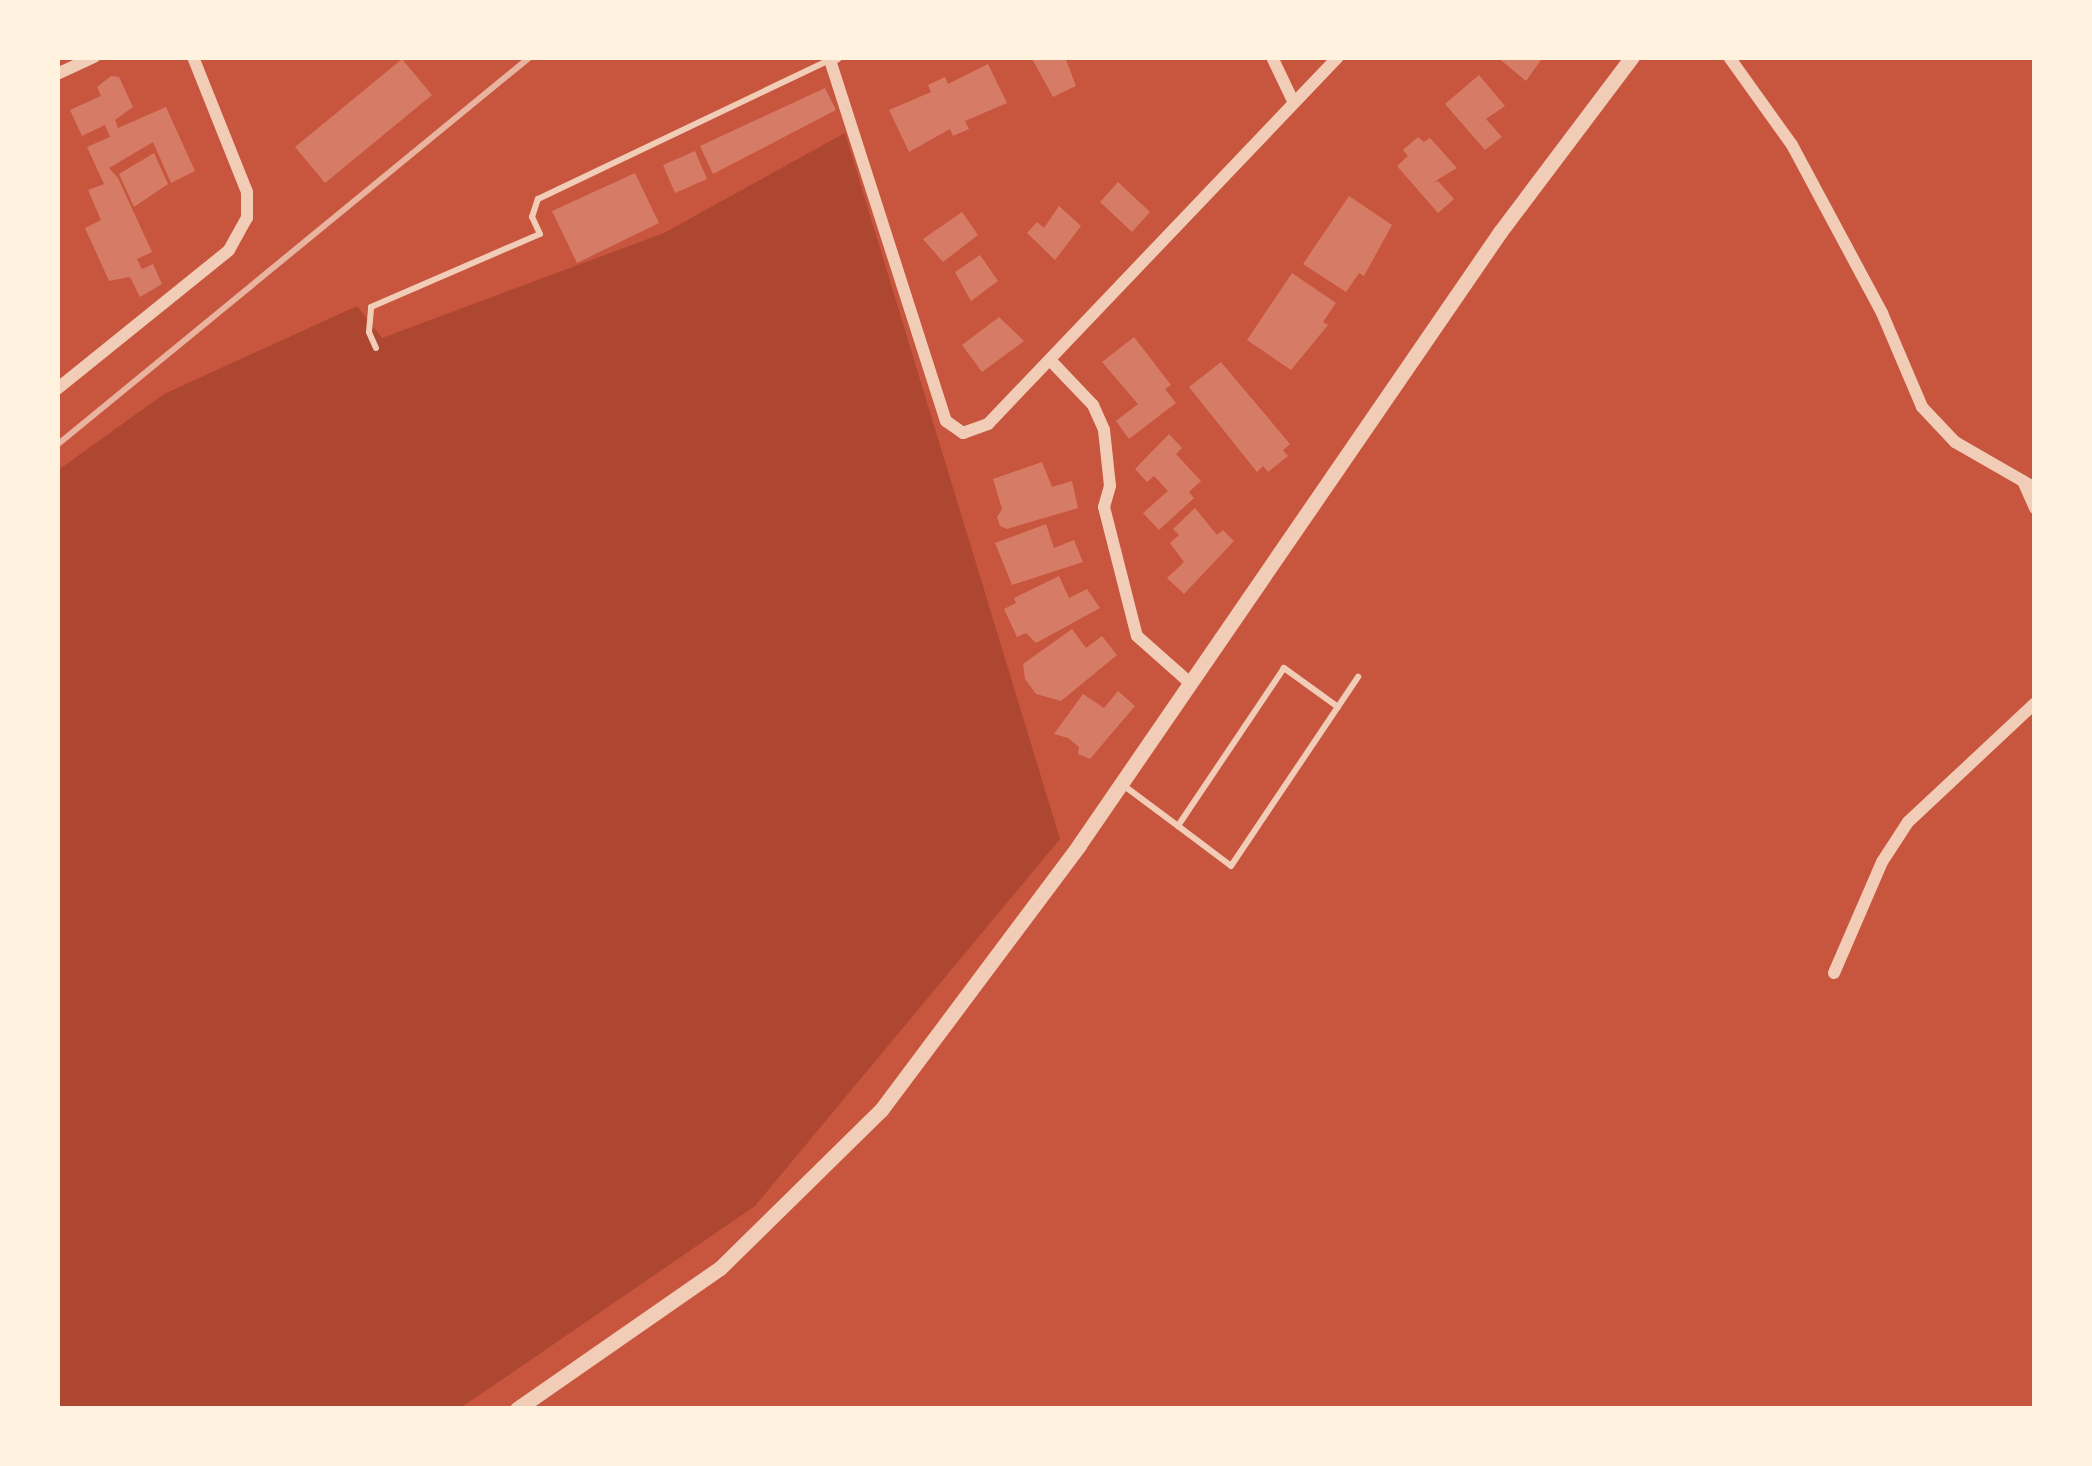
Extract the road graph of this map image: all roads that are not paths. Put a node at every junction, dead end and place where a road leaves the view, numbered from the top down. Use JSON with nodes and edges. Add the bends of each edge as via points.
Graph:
{"nodes":[{"id":1,"x":94,"y":57,"type":"edge"},
{"id":2,"x":193,"y":57,"type":"edge"},
{"id":3,"x":1272,"y":57,"type":"edge"},
{"id":4,"x":1338,"y":57,"type":"edge"},
{"id":5,"x":1729,"y":57,"type":"edge"},
{"id":6,"x":833,"y":58,"type":"edge"},
{"id":7,"x":1631,"y":58,"type":"edge"},
{"id":8,"x":57,"y":74,"type":"edge"},
{"id":9,"x":1293,"y":101,"type":"junction"},
{"id":10,"x":376,"y":348,"type":"dead end"},
{"id":11,"x":1050,"y":360,"type":"junction"},
{"id":12,"x":57,"y":389,"type":"edge"},
{"id":13,"x":2029,"y":483,"type":"edge"},
{"id":14,"x":2035,"y":508,"type":"edge"},
{"id":15,"x":1358,"y":677,"type":"dead end"},
{"id":16,"x":1191,"y":684,"type":"junction"},
{"id":17,"x":2035,"y":703,"type":"edge"},
{"id":18,"x":1338,"y":707,"type":"junction"},
{"id":19,"x":1121,"y":783,"type":"junction"},
{"id":20,"x":1178,"y":826,"type":"junction"},
{"id":21,"x":1834,"y":973,"type":"dead end"},
{"id":22,"x":517,"y":1409,"type":"edge"}],
"edges":[{"from":1,"to":8,"type":"street"},
{"from":2,"to":12,"type":"street","via":[[247,192],[248,218],[229,250]]},
{"from":3,"to":9,"type":"street"},
{"from":4,"to":9,"type":"street"},
{"from":5,"to":13,"type":"street","via":[[1803,166],[1922,407],[1955,442]]},
{"from":6,"to":10,"type":"lane","via":[[538,199],[532,217],[540,234],[371,307],[368,332]]},
{"from":6,"to":11,"type":"street","via":[[946,422],[963,433],[988,424]]},
{"from":7,"to":16,"type":"street","via":[[1499,232]]},
{"from":9,"to":11,"type":"street"},
{"from":11,"to":16,"type":"street","via":[[1093,405],[1104,430],[1104,507],[1137,636]]},
{"from":13,"to":14,"type":"street"},
{"from":15,"to":18,"type":"lane"},
{"from":16,"to":19,"type":"street"},
{"from":17,"to":21,"type":"street","via":[[1908,822]]},
{"from":18,"to":20,"type":"lane","via":[[1284,668]]},
{"from":18,"to":20,"type":"lane","via":[[1231,866]]},
{"from":19,"to":20,"type":"lane"},
{"from":19,"to":22,"type":"street","via":[[881,1110],[720,1268]]}]}
